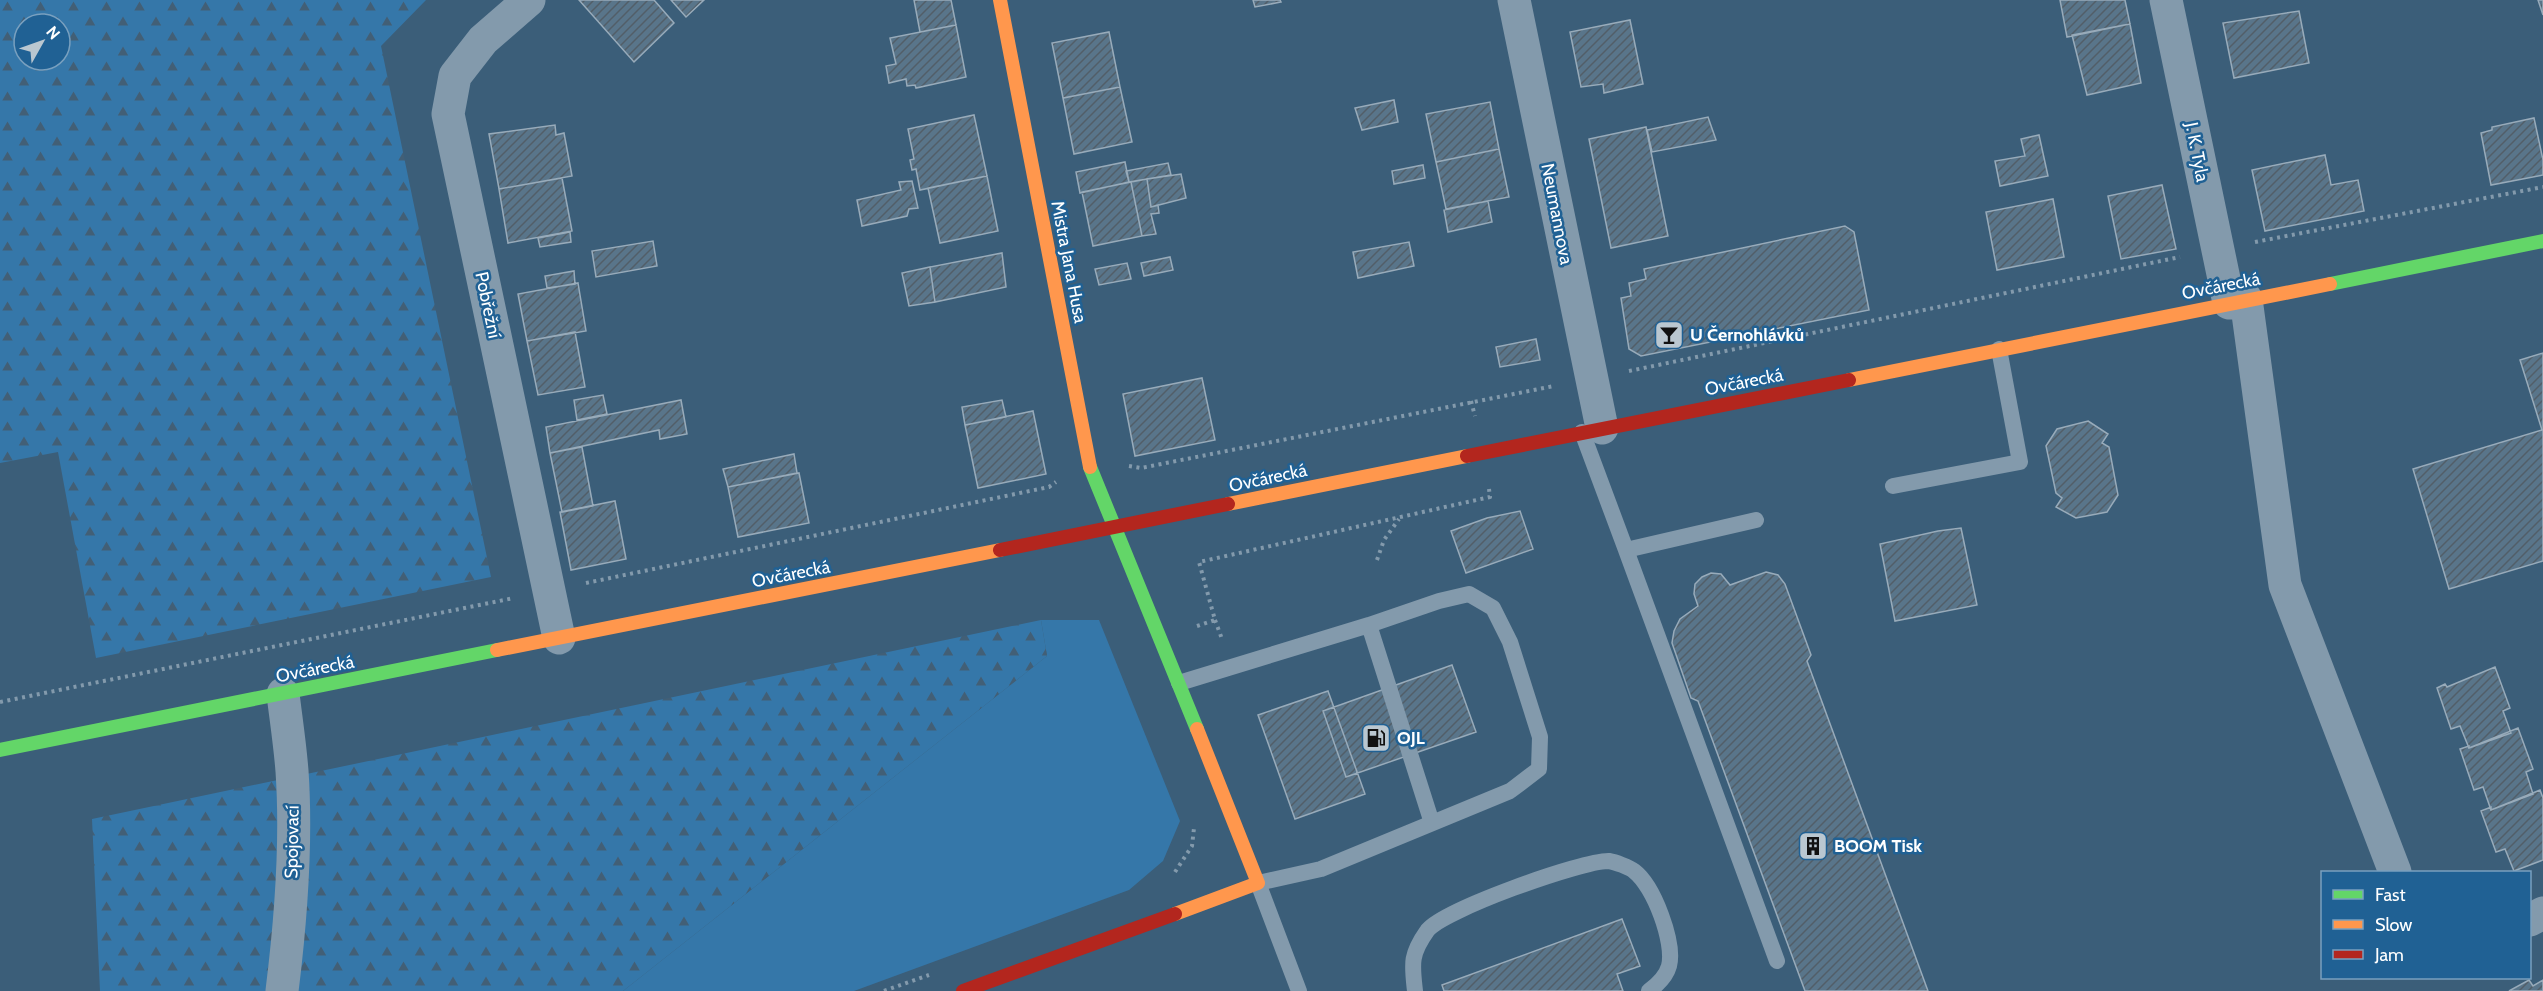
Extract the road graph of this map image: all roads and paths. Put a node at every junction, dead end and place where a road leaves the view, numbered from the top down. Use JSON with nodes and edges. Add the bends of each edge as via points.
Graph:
{"nodes":[{"id":1,"x":529,"y":0,"type":"edge"},
{"id":2,"x":1000,"y":0,"type":"edge"},
{"id":3,"x":1514,"y":0,"type":"edge"},
{"id":4,"x":2166,"y":0,"type":"edge"},
{"id":5,"x":2543,"y":187,"type":"edge"},
{"id":6,"x":2543,"y":241,"type":"edge"},
{"id":7,"x":2216,"y":250,"type":"junction"},
{"id":8,"x":2237,"y":301,"type":"junction"},
{"id":9,"x":1999,"y":349,"type":"junction"},
{"id":10,"x":1590,"y":379,"type":"junction"},
{"id":11,"x":1471,"y":401,"type":"junction"},
{"id":12,"x":1592,"y":430,"type":"junction"},
{"id":13,"x":1483,"y":452,"type":"junction"},
{"id":14,"x":1090,"y":469,"type":"junction"},
{"id":15,"x":1893,"y":486,"type":"dead end"},
{"id":16,"x":1400,"y":518,"type":"junction"},
{"id":17,"x":1756,"y":520,"type":"dead end"},
{"id":18,"x":1114,"y":528,"type":"junction"},
{"id":19,"x":1626,"y":550,"type":"junction"},
{"id":20,"x":1377,"y":560,"type":"dead end"},
{"id":21,"x":548,"y":591,"type":"junction"},
{"id":22,"x":1369,"y":625,"type":"junction"},
{"id":23,"x":559,"y":638,"type":"junction"},
{"id":24,"x":1161,"y":639,"type":"junction"},
{"id":25,"x":1179,"y":683,"type":"junction"},
{"id":26,"x":283,"y":694,"type":"junction"},
{"id":27,"x":0,"y":702,"type":"edge"},
{"id":28,"x":0,"y":750,"type":"edge"},
{"id":29,"x":1195,"y":823,"type":"dead end"},
{"id":30,"x":1432,"y":823,"type":"junction"},
{"id":31,"x":2394,"y":871,"type":"edge"},
{"id":32,"x":1171,"y":876,"type":"dead end"},
{"id":33,"x":1258,"y":883,"type":"junction"},
{"id":34,"x":1777,"y":961,"type":"dead end"},
{"id":35,"x":939,"y":971,"type":"dead end"},
{"id":36,"x":282,"y":991,"type":"edge"},
{"id":37,"x":884,"y":991,"type":"edge"},
{"id":38,"x":963,"y":991,"type":"edge"},
{"id":39,"x":1299,"y":991,"type":"edge"},
{"id":40,"x":1414,"y":991,"type":"edge"},
{"id":41,"x":1649,"y":991,"type":"edge"}],
"edges":[{"from":1,"to":21,"type":"street","name":"Pobřežní","via":[[483,40],[455,76],[448,114]]},
{"from":2,"to":14,"type":"main road","name":"Mistra Jana Husa"},
{"from":3,"to":10,"type":"street","name":"Neumannova"},
{"from":4,"to":7,"type":"street","name":"J. K. Tyla"},
{"from":5,"to":7,"type":"path"},
{"from":6,"to":8,"type":"main road","name":"Ovčárecká"},
{"from":7,"to":8,"type":"street","name":"J. K. Tyla"},
{"from":7,"to":10,"type":"path"},
{"from":8,"to":9,"type":"main road","name":"Ovčárecká"},
{"from":8,"to":31,"type":"street","name":"J. K. Tyla","via":[[2285,585]]},
{"from":9,"to":12,"type":"main road","name":"Ovčárecká"},
{"from":9,"to":15,"type":"lane","via":[[2020,462]]},
{"from":10,"to":11,"type":"path"},
{"from":10,"to":12,"type":"street","name":"Neumannova"},
{"from":11,"to":13,"type":"path"},
{"from":11,"to":14,"type":"path","via":[[1141,468],[1122,465]]},
{"from":12,"to":13,"type":"main road","name":"Ovčárecká"},
{"from":12,"to":19,"type":"lane"},
{"from":13,"to":16,"type":"path","via":[[1490,497]]},
{"from":13,"to":18,"type":"main road","name":"Ovčárecká"},
{"from":14,"to":18,"type":"main road","name":"Mistra Jana Husa"},
{"from":14,"to":21,"type":"path","via":[[1066,475],[1049,487]]},
{"from":16,"to":20,"type":"path","via":[[1384,540]]},
{"from":16,"to":24,"type":"path","via":[[1199,562],[1215,620]]},
{"from":17,"to":19,"type":"lane"},
{"from":18,"to":23,"type":"main road","name":"Ovčárecká"},
{"from":18,"to":24,"type":"main road","name":"Mistra Jana Husa"},
{"from":19,"to":34,"type":"lane"},
{"from":21,"to":23,"type":"street","name":"Pobřežní"},
{"from":21,"to":27,"type":"path"},
{"from":22,"to":25,"type":"lane"},
{"from":22,"to":30,"type":"lane"},
{"from":22,"to":30,"type":"lane","via":[[1469,594],[1493,608],[1529,696],[1540,737],[1539,770],[1510,790]]},
{"from":23,"to":26,"type":"main road","name":"Ovčárecká"},
{"from":24,"to":25,"type":"main road","name":"Mistra Jana Husa"},
{"from":25,"to":33,"type":"main road","name":"Mistra Jana Husa"},
{"from":26,"to":28,"type":"main road","name":"Ovčárecká"},
{"from":26,"to":36,"type":"street","name":"Spojovací","via":[[292,772],[292,843],[291,921]]},
{"from":29,"to":32,"type":"path","via":[[1192,846]]},
{"from":30,"to":33,"type":"lane","via":[[1321,869]]},
{"from":33,"to":38,"type":"main road"},
{"from":33,"to":39,"type":"lane"},
{"from":35,"to":37,"type":"path"},
{"from":40,"to":41,"type":"lane","via":[[1411,960],[1428,928],[1462,908],[1579,866],[1610,861],[1634,870],[1651,893],[1671,945],[1668,968]]}]}
